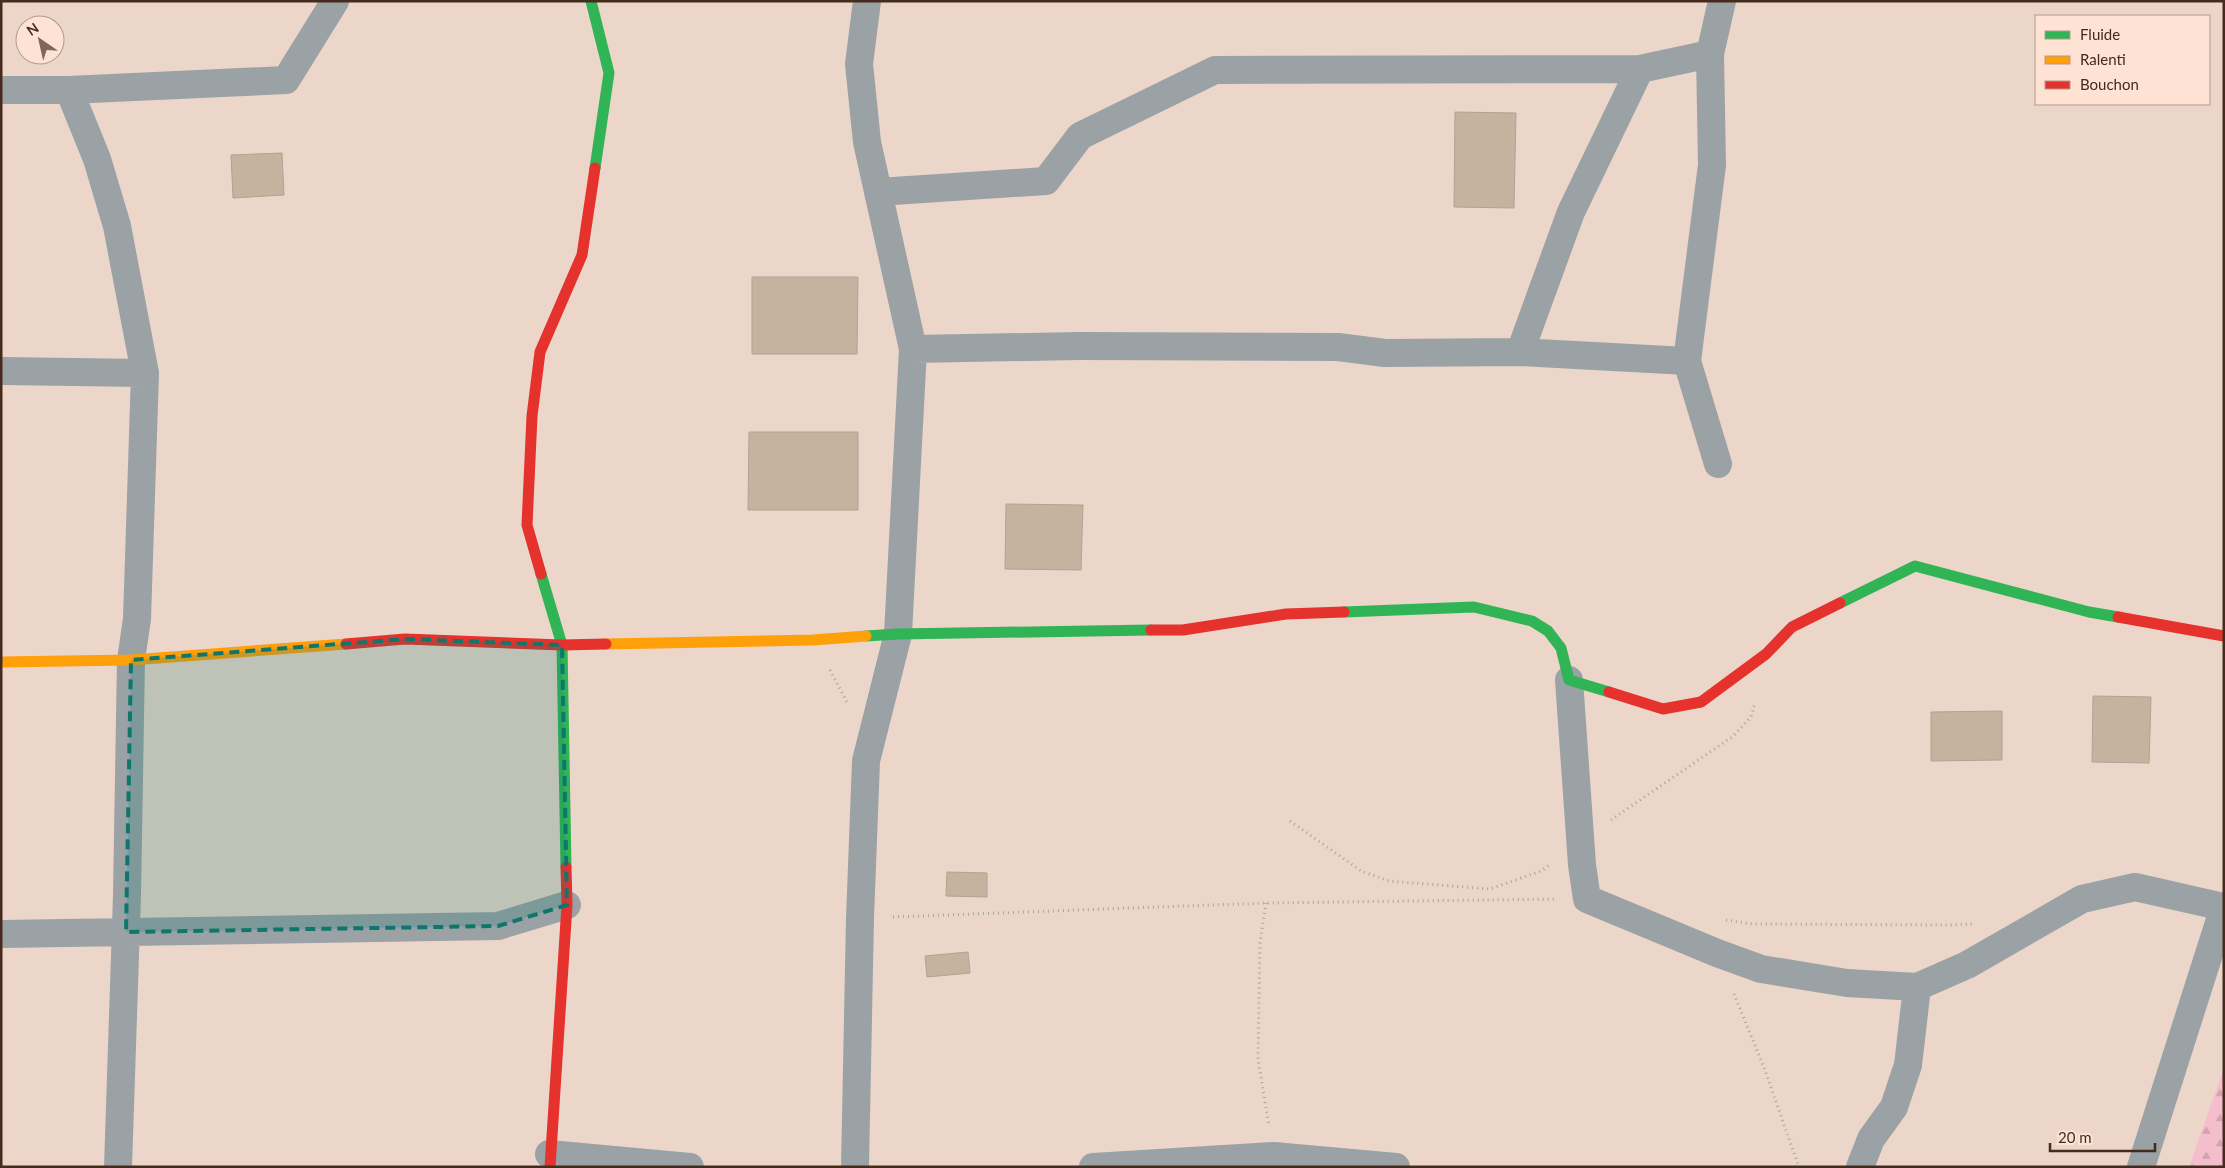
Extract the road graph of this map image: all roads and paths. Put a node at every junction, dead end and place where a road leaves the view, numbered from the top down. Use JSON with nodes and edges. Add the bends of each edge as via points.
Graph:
{"nodes":[{"id":1,"x":334,"y":1,"type":"edge"},
{"id":2,"x":591,"y":1,"type":"edge"},
{"id":3,"x":866,"y":1,"type":"edge"},
{"id":4,"x":1722,"y":1,"type":"edge"},
{"id":5,"x":1710,"y":54,"type":"junction"},
{"id":6,"x":1640,"y":69,"type":"junction"},
{"id":7,"x":1,"y":90,"type":"edge"},
{"id":8,"x":69,"y":90,"type":"junction"},
{"id":9,"x":878,"y":192,"type":"junction"},
{"id":10,"x":913,"y":348,"type":"junction"},
{"id":11,"x":1520,"y":352,"type":"junction"},
{"id":12,"x":1687,"y":361,"type":"junction"},
{"id":13,"x":1,"y":371,"type":"edge"},
{"id":14,"x":146,"y":373,"type":"junction"},
{"id":15,"x":1718,"y":464,"type":"dead end"},
{"id":16,"x":898,"y":634,"type":"junction"},
{"id":17,"x":2224,"y":636,"type":"edge"},
{"id":18,"x":562,"y":645,"type":"junction"},
{"id":19,"x":131,"y":660,"type":"junction"},
{"id":20,"x":1,"y":662,"type":"edge"},
{"id":21,"x":1569,"y":680,"type":"junction"},
{"id":22,"x":1587,"y":899,"type":"junction"},
{"id":23,"x":1266,"y":903,"type":"junction"},
{"id":24,"x":567,"y":905,"type":"junction"},
{"id":25,"x":2224,"y":907,"type":"edge"},
{"id":26,"x":860,"y":918,"type":"junction"},
{"id":27,"x":1724,"y":919,"type":"dead end"},
{"id":28,"x":1980,"y":923,"type":"dead end"},
{"id":29,"x":126,"y":932,"type":"junction"},
{"id":30,"x":1,"y":934,"type":"edge"},
{"id":31,"x":1718,"y":953,"type":"junction"},
{"id":32,"x":1917,"y":987,"type":"junction"},
{"id":33,"x":1274,"y":1156,"type":"junction"},
{"id":34,"x":549,"y":1160,"type":"edge"},
{"id":35,"x":118,"y":1167,"type":"edge"},
{"id":36,"x":690,"y":1167,"type":"edge"},
{"id":37,"x":854,"y":1167,"type":"edge"},
{"id":38,"x":1093,"y":1167,"type":"edge"},
{"id":39,"x":1396,"y":1167,"type":"edge"},
{"id":40,"x":1799,"y":1167,"type":"edge"},
{"id":41,"x":1860,"y":1167,"type":"edge"},
{"id":42,"x":2141,"y":1167,"type":"edge"}],
"edges":[{"from":1,"to":8,"type":"street","via":[[286,80]]},
{"from":2,"to":18,"type":"street","via":[[609,73],[608,83],[582,255],[540,352],[532,416],[527,525]]},
{"from":3,"to":9,"type":"street","via":[[859,64],[867,142]]},
{"from":4,"to":5,"type":"street"},
{"from":5,"to":6,"type":"street"},
{"from":5,"to":12,"type":"street","via":[[1712,166]]},
{"from":6,"to":9,"type":"street","via":[[1215,70],[1080,136],[1046,181]]},
{"from":6,"to":11,"type":"street","via":[[1571,212]]},
{"from":7,"to":8,"type":"street"},
{"from":8,"to":14,"type":"street","via":[[97,159],[117,226]]},
{"from":9,"to":10,"type":"street"},
{"from":10,"to":11,"type":"street","via":[[1338,347],[1384,353]]},
{"from":10,"to":16,"type":"street"},
{"from":11,"to":12,"type":"street"},
{"from":12,"to":15,"type":"street"},
{"from":13,"to":14,"type":"street"},
{"from":14,"to":19,"type":"street","via":[[137,619]]},
{"from":16,"to":18,"type":"street","via":[[813,640]]},
{"from":16,"to":21,"type":"street","via":[[1182,630],[1286,614],[1474,607],[1532,621],[1548,630],[1561,648]]},
{"from":16,"to":26,"type":"street","via":[[866,761]]},
{"from":17,"to":21,"type":"street","via":[[2089,612],[1914,566],[1792,627],[1766,654],[1701,702],[1663,709]]},
{"from":18,"to":19,"type":"street","via":[[405,639]]},
{"from":18,"to":24,"type":"street"},
{"from":19,"to":20,"type":"street"},
{"from":19,"to":29,"type":"street"},
{"from":21,"to":22,"type":"street"},
{"from":22,"to":23,"type":"path"},
{"from":22,"to":31,"type":"street"},
{"from":23,"to":26,"type":"path"},
{"from":23,"to":33,"type":"path","via":[[1260,942],[1258,1059]]},
{"from":24,"to":29,"type":"street","via":[[498,926]]},
{"from":24,"to":34,"type":"street"},
{"from":25,"to":32,"type":"street","via":[[2135,887],[2082,899],[1967,965]]},
{"from":25,"to":42,"type":"street"},
{"from":26,"to":37,"type":"street"},
{"from":27,"to":28,"type":"path","via":[[1753,924]]},
{"from":29,"to":30,"type":"street"},
{"from":29,"to":35,"type":"street"},
{"from":31,"to":32,"type":"street","via":[[1761,969],[1847,983]]},
{"from":31,"to":40,"type":"path"},
{"from":32,"to":41,"type":"street","via":[[1908,1065],[1894,1107],[1871,1139]]},
{"from":33,"to":38,"type":"street"},
{"from":33,"to":39,"type":"street"},
{"from":34,"to":36,"type":"street"}]}
